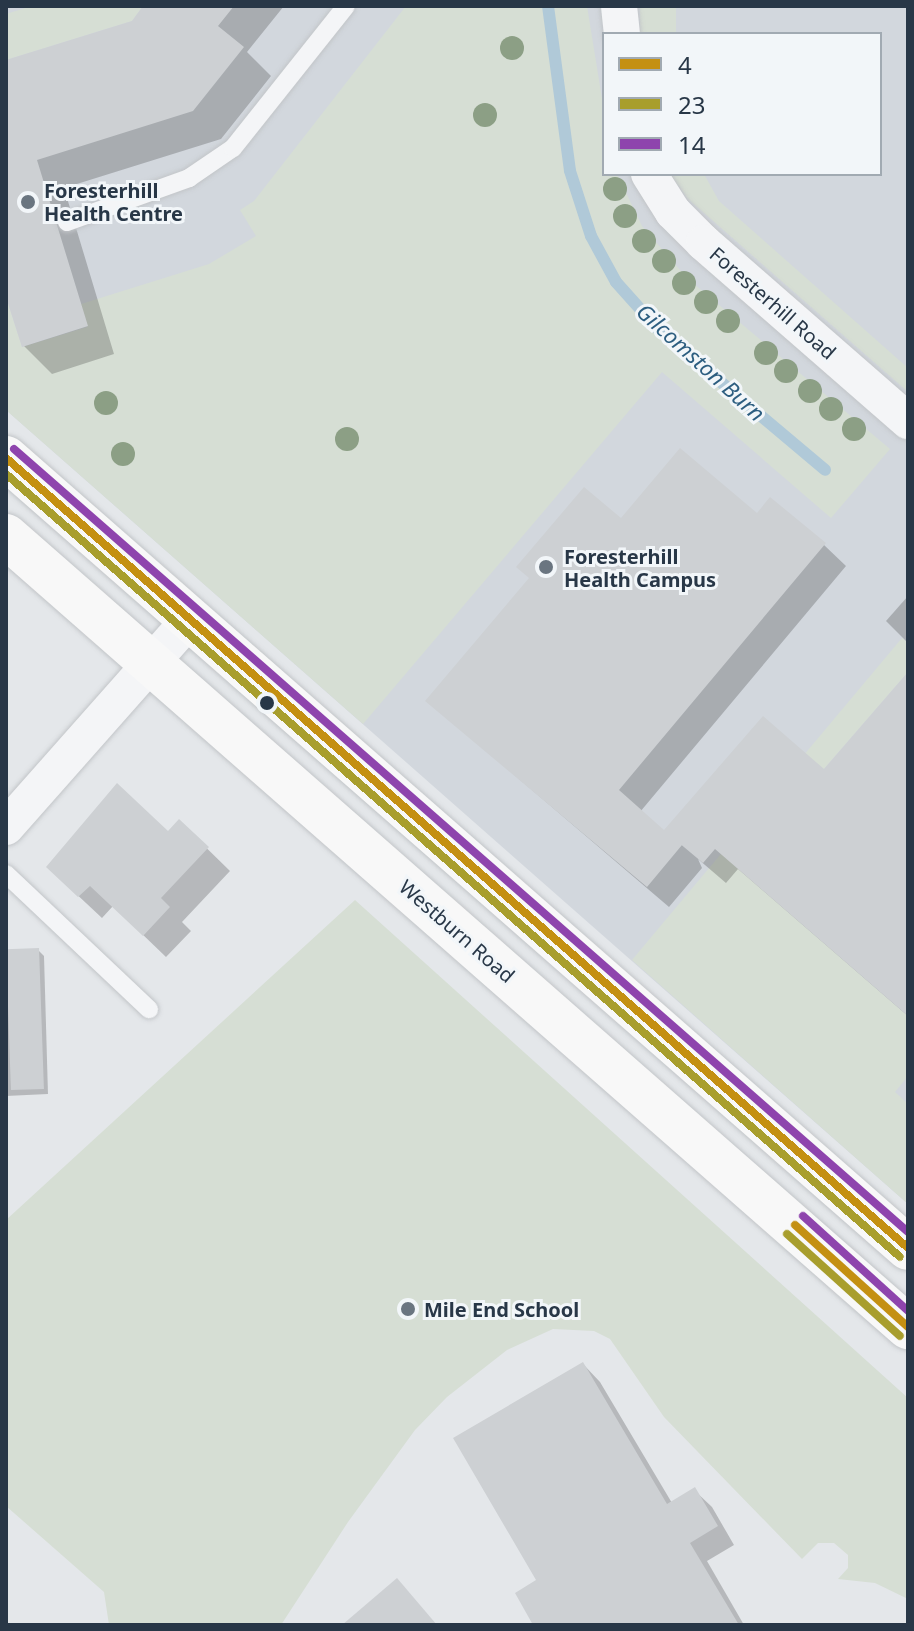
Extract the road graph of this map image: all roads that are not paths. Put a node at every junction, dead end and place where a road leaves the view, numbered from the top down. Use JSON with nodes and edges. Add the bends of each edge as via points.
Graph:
{"nodes":[{"id":1,"x":346,"y":6,"type":"edge"},
{"id":2,"x":619,"y":6,"type":"edge"},
{"id":3,"x":622,"y":32,"type":"edge"},
{"id":4,"x":650,"y":176,"type":"edge"},
{"id":5,"x":67,"y":222,"type":"dead end"},
{"id":6,"x":908,"y":421,"type":"edge"},
{"id":7,"x":6,"y":458,"type":"edge"},
{"id":8,"x":6,"y":536,"type":"edge"},
{"id":9,"x":190,"y":619,"type":"junction"},
{"id":10,"x":151,"y":665,"type":"junction"},
{"id":11,"x":6,"y":827,"type":"edge"},
{"id":12,"x":6,"y":874,"type":"edge"},
{"id":13,"x":149,"y":1009,"type":"dead end"},
{"id":14,"x":908,"y":1248,"type":"edge"},
{"id":15,"x":908,"y":1327,"type":"edge"}],
"edges":[{"from":1,"to":5,"type":"lane","via":[[233,148],[189,178]]},
{"from":2,"to":3,"type":"street"},
{"from":4,"to":6,"type":"street","name":"Foresterhill Road","via":[[673,212],[704,243]]},
{"from":7,"to":9,"type":"main road"},
{"from":8,"to":10,"type":"main road","name":"Westburn Road"},
{"from":9,"to":10,"type":"street"},
{"from":9,"to":14,"type":"main road"},
{"from":10,"to":11,"type":"street"},
{"from":10,"to":15,"type":"main road","name":"Westburn Road"},
{"from":12,"to":13,"type":"lane"}]}
